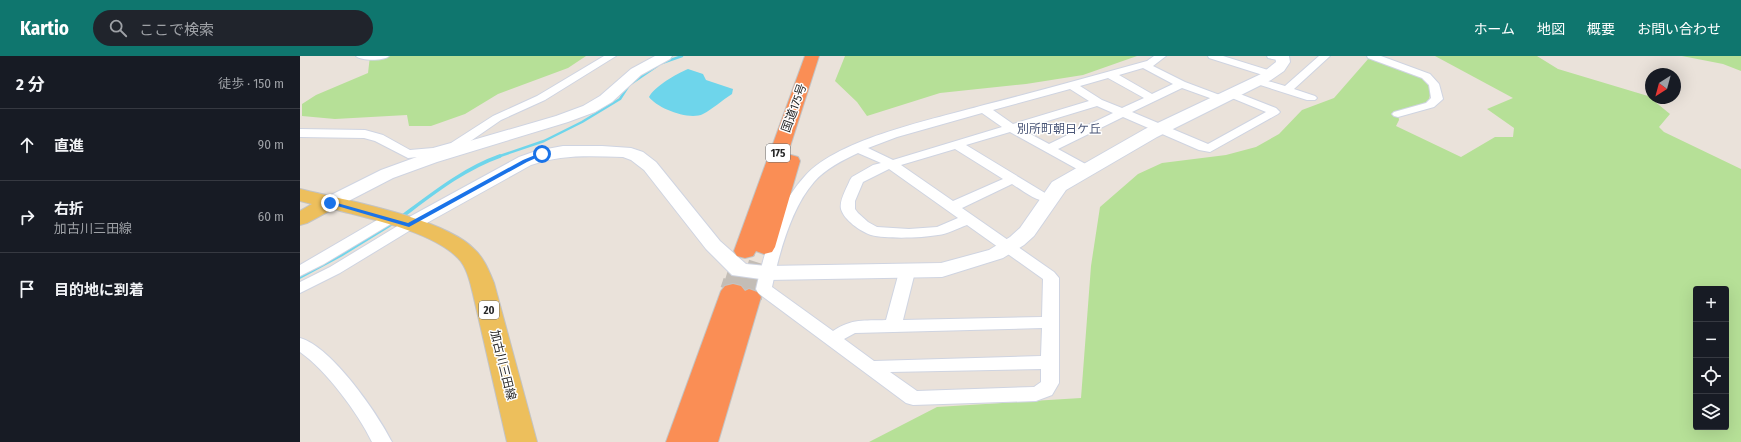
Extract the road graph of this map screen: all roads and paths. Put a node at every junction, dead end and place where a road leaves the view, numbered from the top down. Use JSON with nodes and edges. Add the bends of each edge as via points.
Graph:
{"nodes":[{"id":1,"x":361,"y":56,"type":"edge"},
{"id":2,"x":384,"y":56,"type":"edge"},
{"id":3,"x":611,"y":56,"type":"edge"},
{"id":4,"x":665,"y":56,"type":"edge"},
{"id":5,"x":800,"y":56,"type":"edge"},
{"id":6,"x":812,"y":56,"type":"edge"},
{"id":7,"x":823,"y":56,"type":"edge"},
{"id":8,"x":827,"y":56,"type":"edge"},
{"id":9,"x":1161,"y":56,"type":"edge"},
{"id":10,"x":1212,"y":56,"type":"edge"},
{"id":11,"x":1325,"y":56,"type":"edge"},
{"id":12,"x":1372,"y":56,"type":"edge"},
{"id":13,"x":1144,"y":64,"type":"junction"},
{"id":14,"x":1273,"y":65,"type":"edge"},
{"id":15,"x":1109,"y":74,"type":"junction"},
{"id":16,"x":816,"y":76,"type":"junction"},
{"id":17,"x":1181,"y":84,"type":"junction"},
{"id":18,"x":1071,"y":85,"type":"junction"},
{"id":19,"x":1287,"y":90,"type":"junction"},
{"id":20,"x":1226,"y":96,"type":"junction"},
{"id":21,"x":798,"y":97,"type":"junction"},
{"id":22,"x":1152,"y":98,"type":"junction"},
{"id":23,"x":1311,"y":98,"type":"dead end"},
{"id":24,"x":1098,"y":102,"type":"junction"},
{"id":25,"x":984,"y":109,"type":"junction"},
{"id":26,"x":1122,"y":112,"type":"junction"},
{"id":27,"x":1398,"y":114,"type":"dead end"},
{"id":28,"x":1011,"y":128,"type":"junction"},
{"id":29,"x":1161,"y":129,"type":"junction"},
{"id":30,"x":300,"y":133,"type":"edge"},
{"id":31,"x":471,"y":142,"type":"junction"},
{"id":32,"x":955,"y":144,"type":"junction"},
{"id":33,"x":859,"y":149,"type":"junction"},
{"id":34,"x":1048,"y":149,"type":"junction"},
{"id":35,"x":890,"y":163,"type":"junction"},
{"id":36,"x":1086,"y":170,"type":"junction"},
{"id":37,"x":1013,"y":179,"type":"junction"},
{"id":38,"x":300,"y":195,"type":"edge"},
{"id":39,"x":1050,"y":198,"type":"junction"},
{"id":40,"x":330,"y":203,"type":"junction"},
{"id":41,"x":952,"y":207,"type":"junction"},
{"id":42,"x":300,"y":218,"type":"edge"},
{"id":43,"x":969,"y":219,"type":"junction"},
{"id":44,"x":397,"y":222,"type":"junction"},
{"id":45,"x":764,"y":247,"type":"tunnel mouth"},
{"id":46,"x":1008,"y":247,"type":"junction"},
{"id":47,"x":745,"y":251,"type":"tunnel mouth"},
{"id":48,"x":300,"y":271,"type":"edge"},
{"id":49,"x":907,"y":272,"type":"junction"},
{"id":50,"x":767,"y":273,"type":"junction"},
{"id":51,"x":300,"y":288,"type":"edge"},
{"id":52,"x":1051,"y":322,"type":"junction"},
{"id":53,"x":893,"y":326,"type":"junction"},
{"id":54,"x":832,"y":339,"type":"junction"},
{"id":55,"x":300,"y":344,"type":"edge"},
{"id":56,"x":1051,"y":362,"type":"junction"},
{"id":57,"x":873,"y":369,"type":"junction"},
{"id":58,"x":382,"y":442,"type":"edge"},
{"id":59,"x":522,"y":442,"type":"edge"},
{"id":60,"x":681,"y":442,"type":"edge"},
{"id":61,"x":703,"y":442,"type":"edge"}],
"edges":[{"from":1,"to":2,"type":"street"},
{"from":3,"to":31,"type":"street","via":[[541,98],[498,118]]},
{"from":4,"to":31,"type":"street","via":[[636,72],[606,99],[589,109],[562,119]]},
{"from":5,"to":21,"type":"highway","via":[[794,87]]},
{"from":6,"to":21,"type":"highway","name":"国道175号","number":"175"},
{"from":7,"to":16,"type":"highway","name":"国道175号","number":"175"},
{"from":8,"to":16,"type":"highway"},
{"from":9,"to":13,"type":"street","via":[[1151,63]]},
{"from":10,"to":14,"type":"street"},
{"from":11,"to":19,"type":"street"},
{"from":12,"to":27,"type":"street","via":[[1426,76],[1434,84],[1438,99],[1430,105]]},
{"from":13,"to":15,"type":"street"},
{"from":13,"to":17,"type":"street"},
{"from":14,"to":19,"type":"street"},
{"from":14,"to":20,"type":"street"},
{"from":15,"to":18,"type":"street"},
{"from":15,"to":22,"type":"street"},
{"from":16,"to":45,"type":"highway","name":"国道175号","number":"175"},
{"from":17,"to":20,"type":"street"},
{"from":17,"to":22,"type":"street"},
{"from":18,"to":24,"type":"street"},
{"from":18,"to":25,"type":"street"},
{"from":19,"to":23,"type":"street"},
{"from":20,"to":29,"type":"street"},
{"from":20,"to":29,"type":"street","via":[[1274,112],[1210,148]]},
{"from":21,"to":47,"type":"highway","name":"国道175号","number":"175"},
{"from":22,"to":26,"type":"street"},
{"from":24,"to":26,"type":"street"},
{"from":24,"to":28,"type":"street"},
{"from":25,"to":28,"type":"street"},
{"from":25,"to":33,"type":"street","via":[[893,134]]},
{"from":26,"to":29,"type":"street"},
{"from":26,"to":34,"type":"street"},
{"from":28,"to":32,"type":"street"},
{"from":28,"to":34,"type":"street"},
{"from":29,"to":36,"type":"street"},
{"from":30,"to":31,"type":"street","via":[[365,134],[379,138],[408,154],[417,155]]},
{"from":31,"to":40,"type":"street","via":[[388,174]]},
{"from":32,"to":35,"type":"street"},
{"from":32,"to":37,"type":"street"},
{"from":33,"to":35,"type":"street"},
{"from":33,"to":50,"type":"street","via":[[827,165],[811,177],[798,194]]},
{"from":34,"to":36,"type":"street"},
{"from":35,"to":41,"type":"street"},
{"from":35,"to":43,"type":"street","via":[[857,180],[848,201],[848,210],[863,225],[874,231],[909,233],[939,231]]},
{"from":36,"to":39,"type":"street","via":[[1059,186]]},
{"from":37,"to":39,"type":"street"},
{"from":37,"to":41,"type":"street"},
{"from":38,"to":40,"type":"main road","name":"加古川三田線","number":"20"},
{"from":39,"to":46,"type":"street","via":[[1027,232]]},
{"from":40,"to":42,"type":"main road"},
{"from":40,"to":44,"type":"main road","name":"加古川三田線","number":"20"},
{"from":41,"to":43,"type":"street"},
{"from":43,"to":46,"type":"street"},
{"from":44,"to":48,"type":"street"},
{"from":44,"to":50,"type":"street","via":[[542,154],[562,150],[625,152],[637,156],[650,166],[713,245],[740,270]]},
{"from":44,"to":51,"type":"street","via":[[335,270]]},
{"from":44,"to":59,"type":"main road","name":"加古川三田線","number":"20","via":[[432,232],[446,239],[466,253],[479,273]]},
{"from":46,"to":49,"type":"street","via":[[996,254],[942,270]]},
{"from":46,"to":52,"type":"street","via":[[1051,278]]},
{"from":49,"to":50,"type":"street"},
{"from":49,"to":53,"type":"street"},
{"from":50,"to":54,"type":"street","via":[[764,289]]},
{"from":52,"to":53,"type":"street"},
{"from":52,"to":56,"type":"street"},
{"from":53,"to":54,"type":"street","via":[[851,327]]},
{"from":54,"to":57,"type":"street"},
{"from":55,"to":58,"type":"street","via":[[318,356],[356,400]]},
{"from":56,"to":57,"type":"street","via":[[878,366]]},
{"from":56,"to":57,"type":"street","via":[[1050,383],[1045,390],[1036,394],[913,398]]},
{"from":60,"to":61,"type":"highway","via":[[741,294]]}]}
